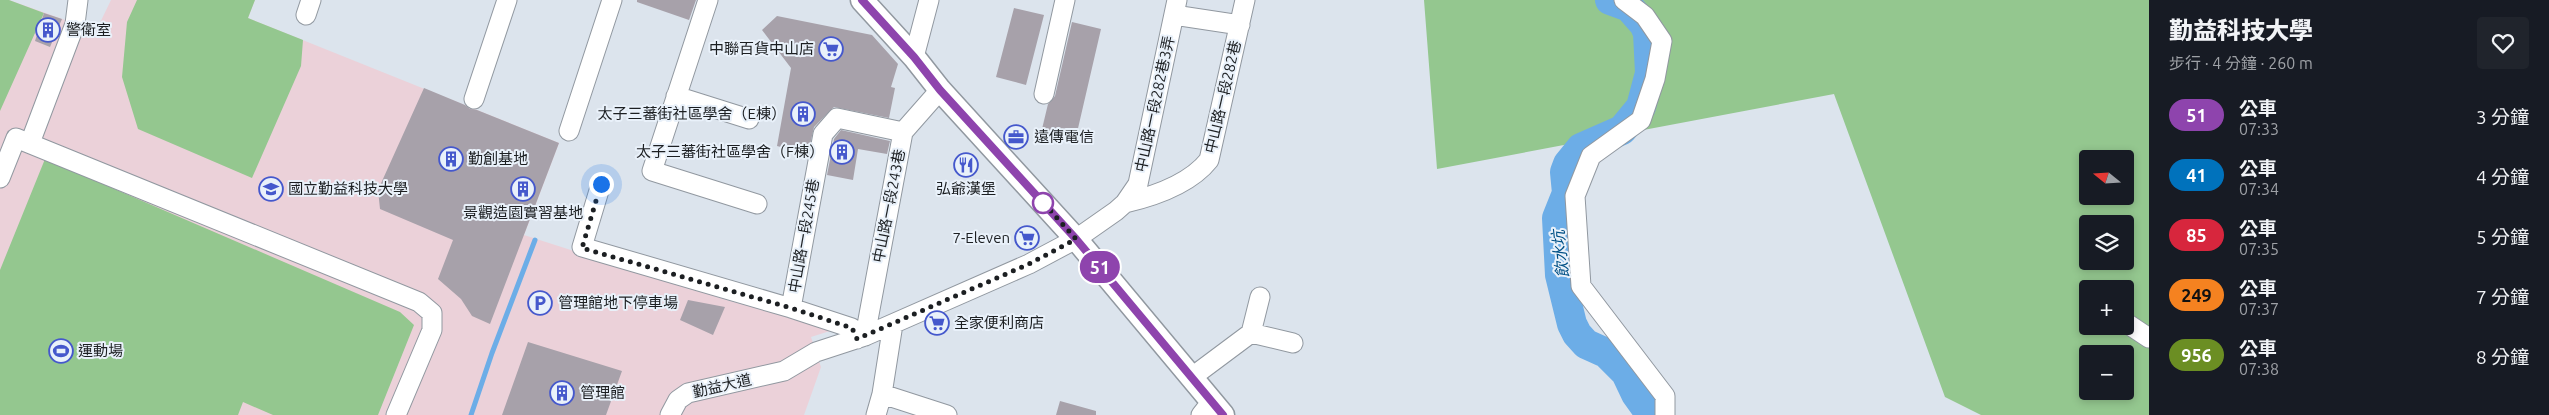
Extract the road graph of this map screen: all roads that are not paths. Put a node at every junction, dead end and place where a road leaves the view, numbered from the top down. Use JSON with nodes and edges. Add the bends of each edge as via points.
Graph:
{"nodes":[{"id":1,"x":507,"y":0,"type":"edge"},
{"id":2,"x":612,"y":0,"type":"edge"},
{"id":3,"x":708,"y":0,"type":"edge"},
{"id":4,"x":862,"y":0,"type":"edge"},
{"id":5,"x":929,"y":0,"type":"edge"},
{"id":6,"x":1065,"y":0,"type":"edge"},
{"id":7,"x":1245,"y":0,"type":"edge"},
{"id":8,"x":1624,"y":0,"type":"edge"},
{"id":9,"x":75,"y":1,"type":"edge"},
{"id":10,"x":1176,"y":8,"type":"edge"},
{"id":11,"x":1240,"y":25,"type":"junction"},
{"id":12,"x":914,"y":57,"type":"junction"},
{"id":13,"x":940,"y":90,"type":"junction"},
{"id":14,"x":1044,"y":94,"type":"dead end"},
{"id":15,"x":676,"y":96,"type":"junction"},
{"id":16,"x":474,"y":98,"type":"dead end"},
{"id":17,"x":749,"y":119,"type":"dead end"},
{"id":18,"x":568,"y":131,"type":"dead end"},
{"id":19,"x":903,"y":132,"type":"junction"},
{"id":20,"x":30,"y":143,"type":"junction"},
{"id":21,"x":0,"y":178,"type":"edge"},
{"id":22,"x":601,"y":184,"type":"dead end"},
{"id":23,"x":1125,"y":203,"type":"junction"},
{"id":24,"x":757,"y":204,"type":"dead end"},
{"id":25,"x":1076,"y":239,"type":"junction"},
{"id":26,"x":1260,"y":297,"type":"dead end"},
{"id":27,"x":791,"y":308,"type":"junction"},
{"id":28,"x":893,"y":324,"type":"junction"},
{"id":29,"x":2134,"y":328,"type":"edge"},
{"id":30,"x":1250,"y":333,"type":"junction"},
{"id":31,"x":861,"y":337,"type":"junction"},
{"id":32,"x":2149,"y":338,"type":"edge"},
{"id":33,"x":1293,"y":343,"type":"dead end"},
{"id":34,"x":784,"y":372,"type":"joint"},
{"id":35,"x":1192,"y":377,"type":"junction"},
{"id":36,"x":882,"y":394,"type":"junction"},
{"id":37,"x":1212,"y":410,"type":"edge"},
{"id":38,"x":396,"y":415,"type":"edge"},
{"id":39,"x":670,"y":415,"type":"edge"},
{"id":40,"x":876,"y":415,"type":"edge"},
{"id":41,"x":947,"y":415,"type":"edge"},
{"id":42,"x":1664,"y":415,"type":"edge"}],
"edges":[{"from":1,"to":16,"type":"street"},
{"from":2,"to":18,"type":"street"},
{"from":3,"to":15,"type":"street"},
{"from":4,"to":12,"type":"main road"},
{"from":5,"to":12,"type":"street"},
{"from":6,"to":14,"type":"street"},
{"from":7,"to":11,"type":"street","name":"中山路一段282巷"},
{"from":8,"to":42,"type":"street","via":[[1646,16],[1662,41],[1655,79],[1642,120],[1591,156],[1575,196],[1581,286],[1665,396]]},
{"from":9,"to":20,"type":"street","via":[[75,24]]},
{"from":10,"to":11,"type":"street"},
{"from":10,"to":23,"type":"street","name":"中山路一段282巷3弄","via":[[1138,184]]},
{"from":11,"to":23,"type":"street","name":"中山路一段282巷","via":[[1209,160],[1198,174],[1146,198]]},
{"from":12,"to":13,"type":"main road"},
{"from":13,"to":19,"type":"street","name":"中山路一段243巷"},
{"from":13,"to":25,"type":"main road"},
{"from":15,"to":17,"type":"street"},
{"from":15,"to":24,"type":"street","via":[[652,171]]},
{"from":19,"to":27,"type":"street","name":"中山路一段245巷","via":[[837,118],[823,134]]},
{"from":19,"to":31,"type":"street","name":"中山路一段243巷"},
{"from":20,"to":21,"type":"street","via":[[16,138]]},
{"from":20,"to":38,"type":"street","via":[[78,163],[90,156],[110,163],[115,178],[419,302],[432,313],[432,330]]},
{"from":22,"to":27,"type":"street","via":[[582,248]]},
{"from":23,"to":25,"type":"street","name":"中山路一段282巷3弄"},
{"from":25,"to":28,"type":"street","name":"中山路一段282巷3弄","via":[[1029,264]]},
{"from":25,"to":35,"type":"main road"},
{"from":26,"to":30,"type":"street"},
{"from":27,"to":31,"type":"street","via":[[852,328]]},
{"from":28,"to":31,"type":"street","name":"中山路一段282巷3弄"},
{"from":28,"to":36,"type":"street"},
{"from":29,"to":32,"type":"street"},
{"from":30,"to":33,"type":"street"},
{"from":30,"to":35,"type":"street"},
{"from":31,"to":34,"type":"street","name":"中山路一段282巷3弄","via":[[816,352]]},
{"from":34,"to":39,"type":"street","name":"勤益大道","via":[[688,392],[678,400]]},
{"from":35,"to":37,"type":"main road"},
{"from":36,"to":40,"type":"street"},
{"from":36,"to":41,"type":"street"}]}
